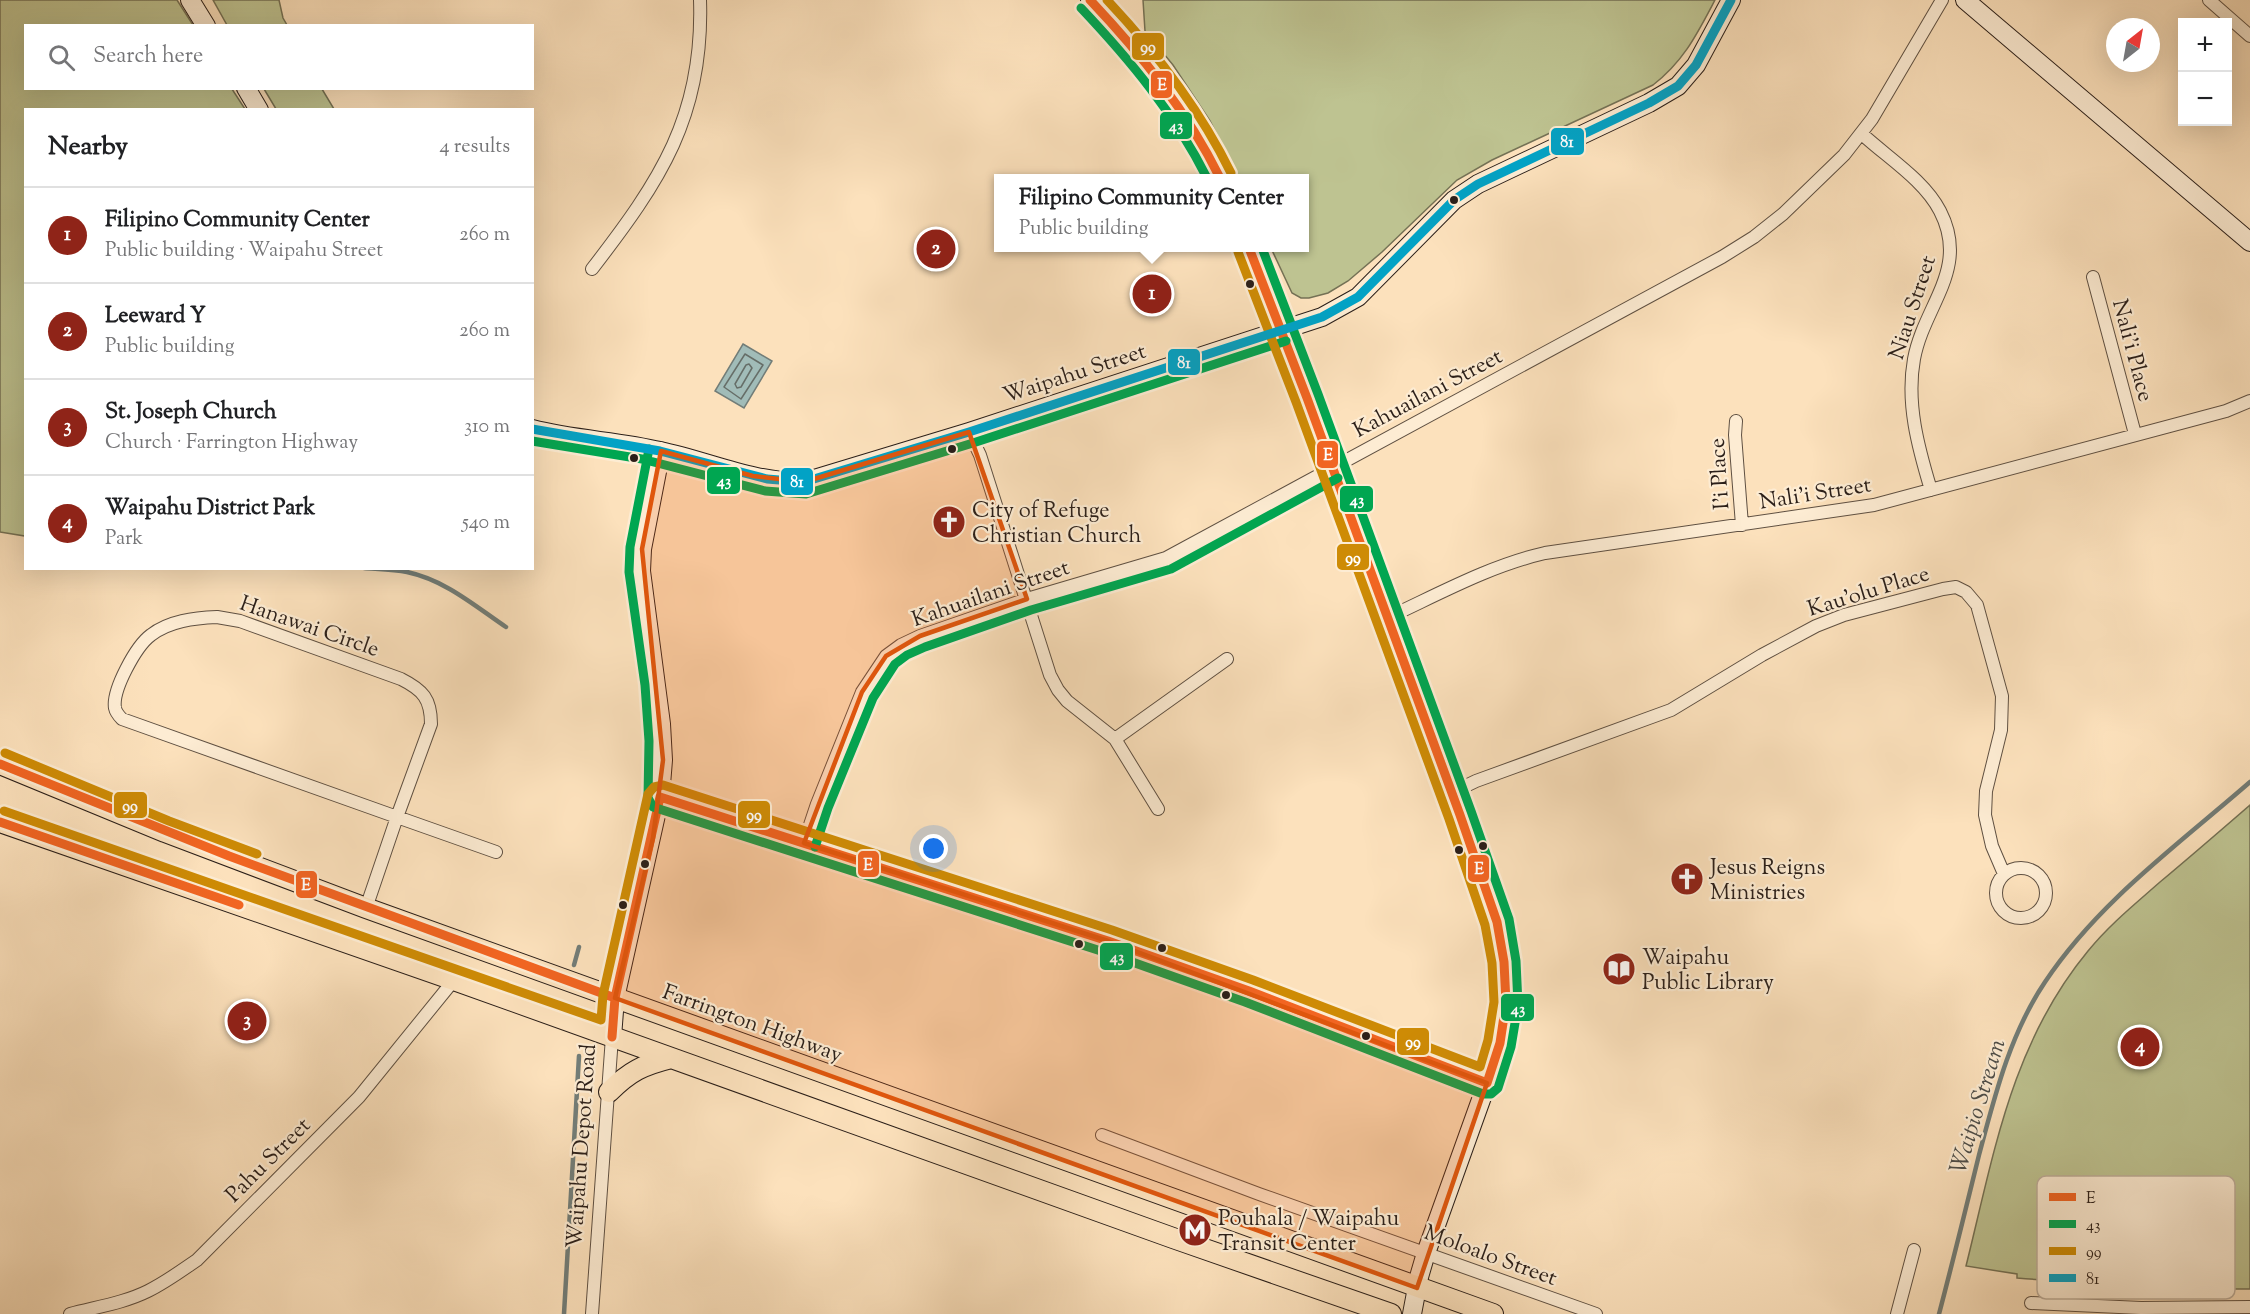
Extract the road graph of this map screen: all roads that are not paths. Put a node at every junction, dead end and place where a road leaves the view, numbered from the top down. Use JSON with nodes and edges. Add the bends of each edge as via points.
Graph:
{"nodes":[{"id":1,"x":190,"y":0,"type":"edge"},
{"id":2,"x":700,"y":0,"type":"edge"},
{"id":3,"x":1090,"y":0,"type":"edge"},
{"id":4,"x":1731,"y":0,"type":"edge"},
{"id":5,"x":1942,"y":0,"type":"edge"},
{"id":6,"x":1965,"y":0,"type":"edge"},
{"id":7,"x":2209,"y":0,"type":"edge"},
{"id":8,"x":205,"y":24,"type":"edge"},
{"id":9,"x":2250,"y":36,"type":"edge"},
{"id":10,"x":247,"y":90,"type":"edge"},
{"id":11,"x":258,"y":108,"type":"edge"},
{"id":12,"x":1862,"y":134,"type":"junction"},
{"id":13,"x":1218,"y":174,"type":"edge"},
{"id":14,"x":2250,"y":242,"type":"edge"},
{"id":15,"x":1251,"y":252,"type":"edge"},
{"id":16,"x":592,"y":269,"type":"dead end"},
{"id":17,"x":2093,"y":277,"type":"dead end"},
{"id":18,"x":1282,"y":330,"type":"junction"},
{"id":19,"x":2250,"y":401,"type":"edge"},
{"id":20,"x":1736,"y":421,"type":"dead end"},
{"id":21,"x":534,"y":429,"type":"edge"},
{"id":22,"x":969,"y":432,"type":"junction"},
{"id":23,"x":2135,"y":434,"type":"junction"},
{"id":24,"x":661,"y":451,"type":"junction"},
{"id":25,"x":1332,"y":467,"type":"junction"},
{"id":26,"x":1931,"y":490,"type":"junction"},
{"id":27,"x":1742,"y":525,"type":"junction"},
{"id":28,"x":1028,"y":600,"type":"junction"},
{"id":29,"x":1387,"y":618,"type":"junction"},
{"id":30,"x":1227,"y":659,"type":"dead end"},
{"id":31,"x":1115,"y":739,"type":"junction"},
{"id":32,"x":0,"y":764,"type":"edge"},
{"id":33,"x":1451,"y":793,"type":"junction"},
{"id":34,"x":660,"y":797,"type":"junction"},
{"id":35,"x":1158,"y":809,"type":"dead end"},
{"id":36,"x":397,"y":817,"type":"junction"},
{"id":37,"x":0,"y":822,"type":"edge"},
{"id":38,"x":804,"y":843,"type":"junction"},
{"id":39,"x":496,"y":852,"type":"dead end"},
{"id":40,"x":2004,"y":874,"type":"junction"},
{"id":41,"x":366,"y":908,"type":"junction"},
{"id":42,"x":454,"y":980,"type":"junction"},
{"id":43,"x":615,"y":998,"type":"junction"},
{"id":44,"x":612,"y":1037,"type":"junction"},
{"id":45,"x":671,"y":1058,"type":"junction"},
{"id":46,"x":1487,"y":1083,"type":"junction"},
{"id":47,"x":609,"y":1092,"type":"junction"},
{"id":48,"x":1102,"y":1135,"type":"dead end"},
{"id":49,"x":1914,"y":1250,"type":"dead end"},
{"id":50,"x":1426,"y":1253,"type":"junction"},
{"id":51,"x":1417,"y":1288,"type":"junction"},
{"id":52,"x":2031,"y":1303,"type":"dead end"},
{"id":53,"x":2250,"y":1307,"type":"edge"},
{"id":54,"x":70,"y":1314,"type":"edge"},
{"id":55,"x":592,"y":1314,"type":"edge"},
{"id":56,"x":1391,"y":1314,"type":"edge"},
{"id":57,"x":1413,"y":1314,"type":"edge"},
{"id":58,"x":1493,"y":1314,"type":"edge"},
{"id":59,"x":1596,"y":1314,"type":"edge"},
{"id":60,"x":1897,"y":1314,"type":"edge"}],
"edges":[{"from":1,"to":8,"type":"street"},
{"from":2,"to":16,"type":"street","via":[[698,60],[676,141],[633,217]]},
{"from":3,"to":13,"type":"street","via":[[1172,96]]},
{"from":4,"to":18,"type":"street","name":"Waipahu Street","via":[[1696,65],[1678,86],[1478,183],[1454,200],[1358,297],[1322,317]]},
{"from":5,"to":12,"type":"street","name":"Kahuailani Street"},
{"from":6,"to":14,"type":"street"},
{"from":7,"to":9,"type":"street"},
{"from":10,"to":11,"type":"street"},
{"from":12,"to":25,"type":"street","name":"Kahuailani Street","via":[[1815,185],[1746,242]]},
{"from":12,"to":26,"type":"street","name":"Niau Street","via":[[1928,193],[1940,210],[1950,238],[1948,275],[1919,339],[1911,381],[1916,436]]},
{"from":15,"to":18,"type":"street"},
{"from":17,"to":23,"type":"street","name":"Nali'i Place"},
{"from":18,"to":22,"type":"street","name":"Waipahu Street"},
{"from":18,"to":25,"type":"street"},
{"from":19,"to":23,"type":"street","name":"Nali'i Street"},
{"from":20,"to":27,"type":"street","name":"I'i Place"},
{"from":21,"to":24,"type":"street","name":"Waipahu Street"},
{"from":22,"to":24,"type":"street","name":"Waipahu Street","via":[[804,482],[784,483]]},
{"from":22,"to":28,"type":"street"},
{"from":23,"to":26,"type":"street","name":"Nali'i Street"},
{"from":24,"to":34,"type":"street","name":"Waipahu Depot Road","via":[[641,571],[661,724]]},
{"from":25,"to":28,"type":"street","name":"Kahuailani Street","via":[[1166,558]]},
{"from":25,"to":29,"type":"street"},
{"from":26,"to":27,"type":"street","name":"Nali'i Street","via":[[1874,505]]},
{"from":27,"to":29,"type":"street","name":"Nali'i Street","via":[[1524,558]]},
{"from":28,"to":31,"type":"street","via":[[1058,690]]},
{"from":28,"to":38,"type":"street","name":"Kahuailani Street","via":[[920,636],[886,656],[862,692]]},
{"from":29,"to":33,"type":"street"},
{"from":30,"to":31,"type":"street"},
{"from":31,"to":35,"type":"street"},
{"from":32,"to":41,"type":"main road","name":"Farrington Highway"},
{"from":33,"to":40,"type":"street","name":"Kau'olu Place","via":[[1671,710],[1816,626],[1844,615],[1956,587],[1977,605],[2002,696],[2001,730],[1986,791],[1985,815]]},
{"from":33,"to":46,"type":"street","via":[[1497,922],[1504,962],[1506,1003],[1500,1042]]},
{"from":34,"to":38,"type":"street"},
{"from":34,"to":43,"type":"street","name":"Waipahu Depot Road"},
{"from":36,"to":36,"type":"street","name":"Hanawai Circle","via":[[122,719],[115,711],[115,700],[140,645],[166,626],[217,617],[240,621],[416,686],[431,709],[431,724]]},
{"from":36,"to":39,"type":"street","name":"Hanawai Circle"},
{"from":36,"to":41,"type":"street","name":"Hanawai Circle"},
{"from":37,"to":42,"type":"main road"},
{"from":38,"to":46,"type":"street","via":[[1119,945]]},
{"from":40,"to":40,"type":"street","via":[[1996,888],[2003,910],[2017,918],[2038,911],[2046,890],[2039,876],[2018,868]]},
{"from":41,"to":43,"type":"main road","name":"Farrington Highway"},
{"from":42,"to":44,"type":"main road"},
{"from":42,"to":54,"type":"street","name":"Pahu Street","via":[[359,1097],[197,1260],[147,1292]]},
{"from":43,"to":44,"type":"street","name":"Waipahu Depot Road"},
{"from":43,"to":51,"type":"main road","name":"Farrington Highway"},
{"from":44,"to":45,"type":"main road"},
{"from":44,"to":47,"type":"street","name":"Waipahu Depot Road"},
{"from":45,"to":47,"type":"main road","via":[[633,1071]]},
{"from":45,"to":56,"type":"main road"},
{"from":46,"to":50,"type":"street"},
{"from":47,"to":55,"type":"street","name":"Waipahu Depot Road"},
{"from":48,"to":50,"type":"street","name":"Moloalo Street"},
{"from":49,"to":60,"type":"street"},
{"from":50,"to":51,"type":"street"},
{"from":50,"to":59,"type":"street","name":"Moloalo Street"},
{"from":51,"to":57,"type":"street"},
{"from":51,"to":58,"type":"main road","name":"Farrington Highway"},
{"from":52,"to":53,"type":"street","via":[[2161,1309]]}]}
